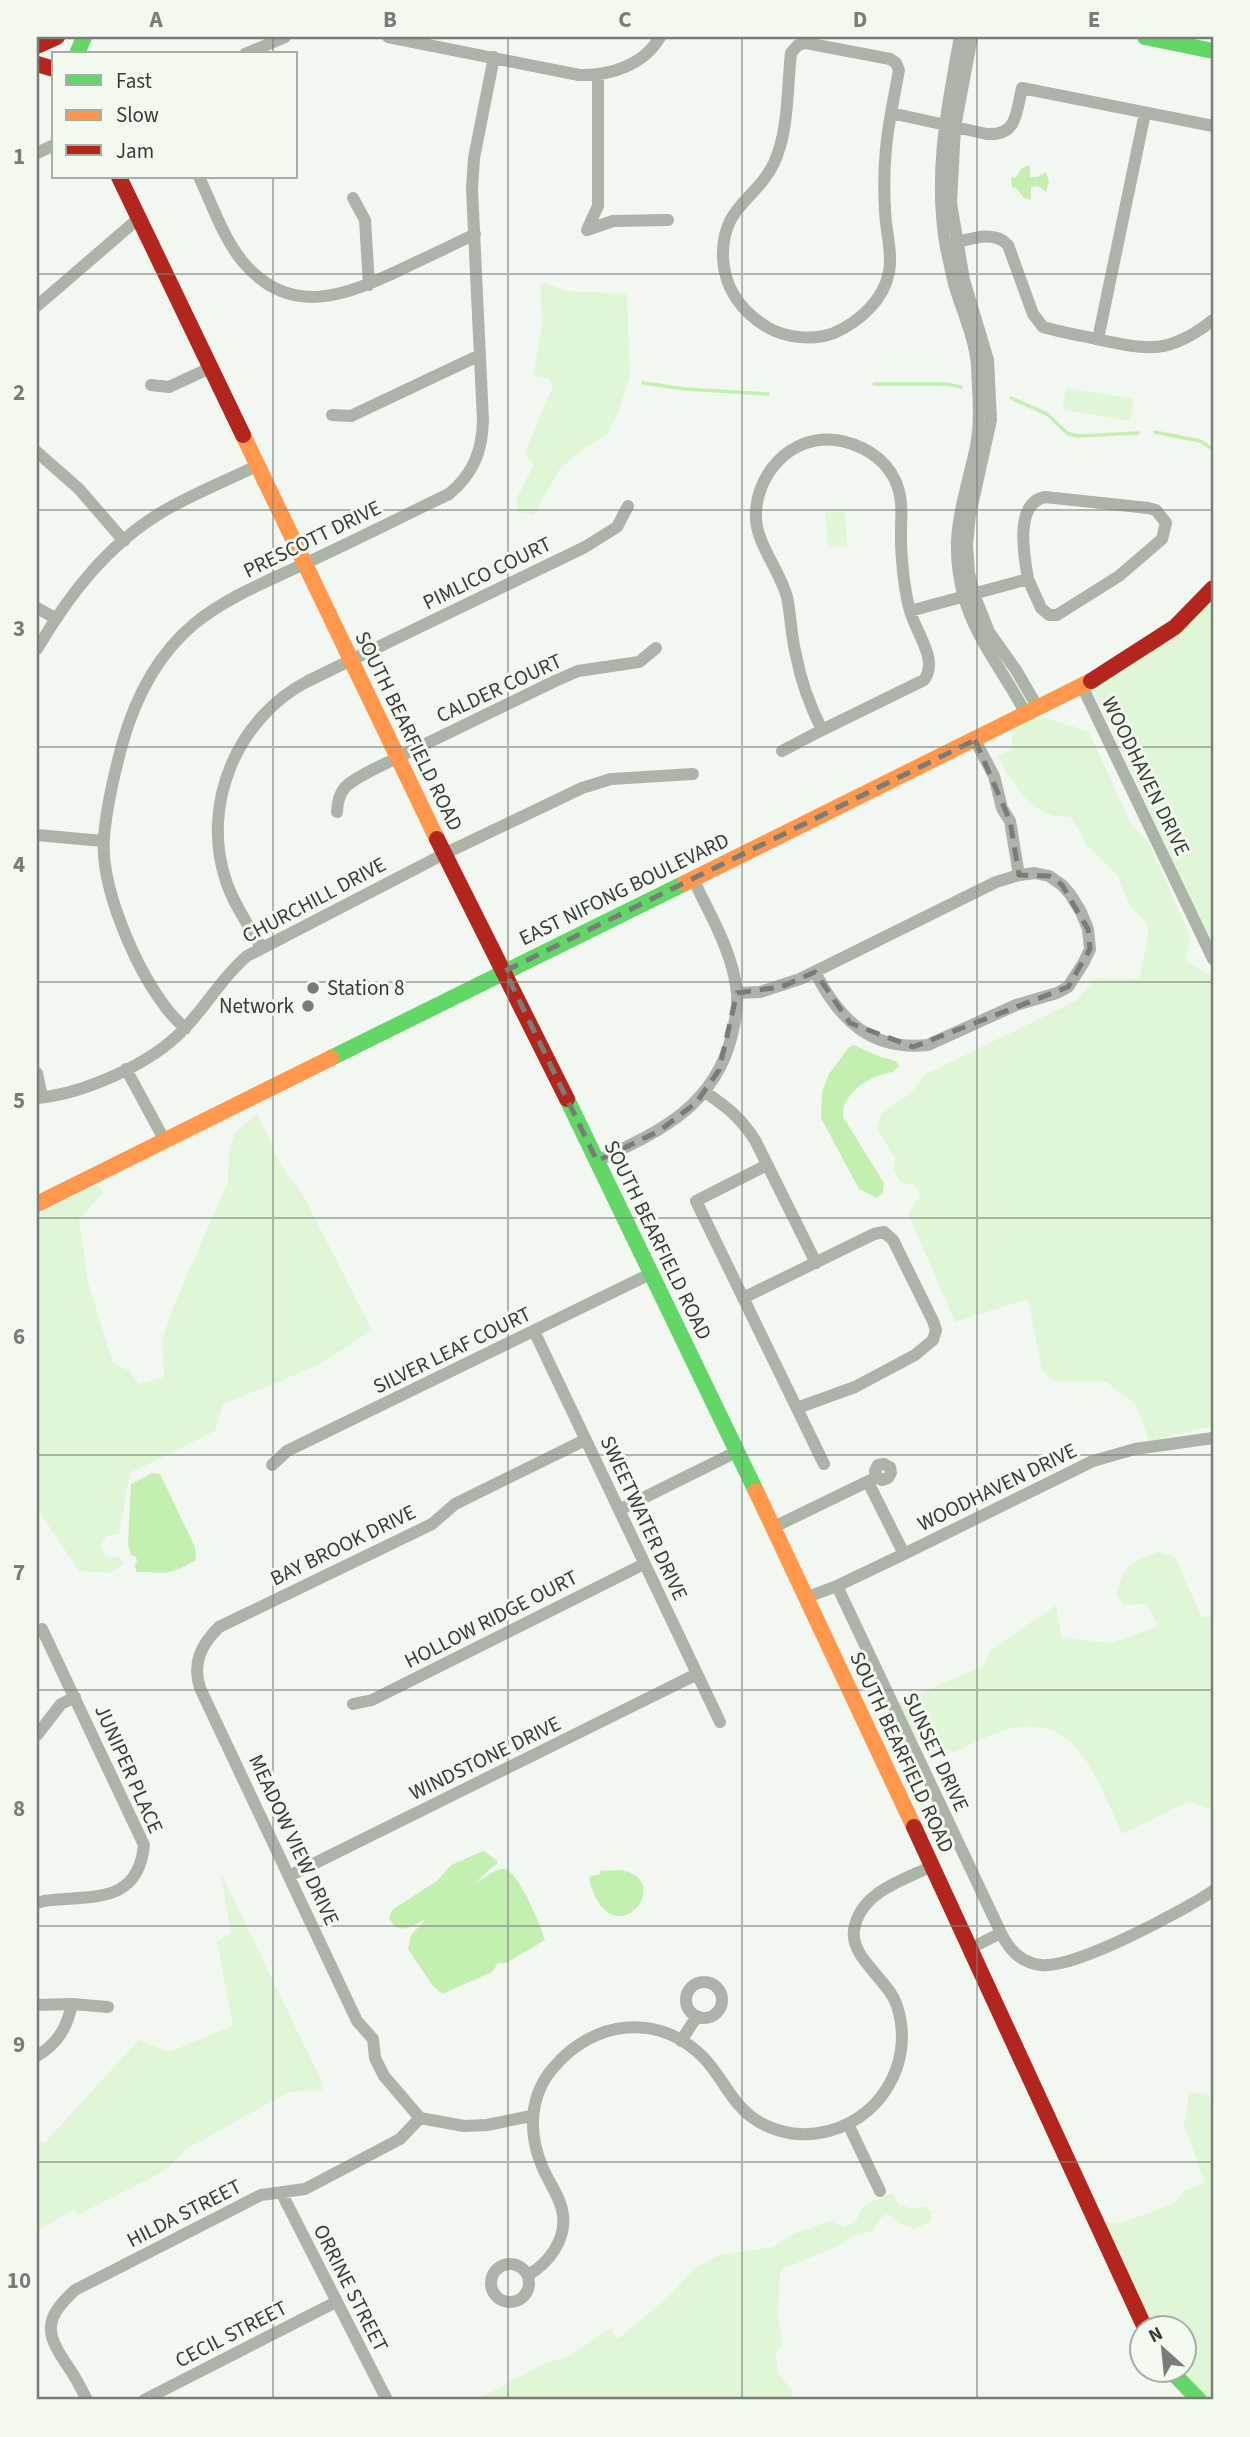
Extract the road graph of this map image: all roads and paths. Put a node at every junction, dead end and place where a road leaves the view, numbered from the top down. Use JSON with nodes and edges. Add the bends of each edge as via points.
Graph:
{"nodes":[{"id":1,"x":285,"y":37,"type":"edge"},
{"id":2,"x":388,"y":37,"type":"edge"},
{"id":3,"x":660,"y":37,"type":"edge"},
{"id":4,"x":960,"y":37,"type":"edge"},
{"id":5,"x":972,"y":37,"type":"edge"},
{"id":6,"x":1145,"y":37,"type":"edge"},
{"id":7,"x":1213,"y":51,"type":"edge"},
{"id":8,"x":250,"y":52,"type":"edge"},
{"id":9,"x":494,"y":58,"type":"junction"},
{"id":10,"x":961,"y":63,"type":"junction"},
{"id":11,"x":598,"y":75,"type":"junction"},
{"id":12,"x":891,"y":113,"type":"junction"},
{"id":13,"x":1145,"y":113,"type":"junction"},
{"id":14,"x":949,"y":125,"type":"junction"},
{"id":15,"x":1213,"y":126,"type":"edge"},
{"id":16,"x":119,"y":178,"type":"edge"},
{"id":17,"x":199,"y":178,"type":"edge"},
{"id":18,"x":354,"y":198,"type":"dead end"},
{"id":19,"x":139,"y":218,"type":"junction"},
{"id":20,"x":668,"y":220,"type":"dead end"},
{"id":21,"x":475,"y":234,"type":"junction"},
{"id":22,"x":951,"y":243,"type":"junction"},
{"id":23,"x":369,"y":285,"type":"junction"},
{"id":24,"x":37,"y":306,"type":"edge"},
{"id":25,"x":1213,"y":320,"type":"edge"},
{"id":26,"x":1098,"y":339,"type":"junction"},
{"id":27,"x":480,"y":355,"type":"junction"},
{"id":28,"x":210,"y":368,"type":"junction"},
{"id":29,"x":151,"y":385,"type":"dead end"},
{"id":30,"x":332,"y":415,"type":"dead end"},
{"id":31,"x":37,"y":452,"type":"edge"},
{"id":32,"x":258,"y":465,"type":"junction"},
{"id":33,"x":628,"y":506,"type":"dead end"},
{"id":34,"x":124,"y":541,"type":"junction"},
{"id":35,"x":306,"y":564,"type":"junction"},
{"id":36,"x":1028,"y":579,"type":"junction"},
{"id":37,"x":1213,"y":588,"type":"edge"},
{"id":38,"x":969,"y":595,"type":"junction"},
{"id":39,"x":37,"y":608,"type":"edge"},
{"id":40,"x":910,"y":611,"type":"junction"},
{"id":41,"x":55,"y":618,"type":"junction"},
{"id":42,"x":656,"y":648,"type":"dead end"},
{"id":43,"x":37,"y":649,"type":"edge"},
{"id":44,"x":351,"y":660,"type":"junction"},
{"id":45,"x":1082,"y":686,"type":"junction"},
{"id":46,"x":1032,"y":711,"type":"junction"},
{"id":47,"x":822,"y":730,"type":"junction"},
{"id":48,"x":975,"y":740,"type":"junction"},
{"id":49,"x":782,"y":751,"type":"dead end"},
{"id":50,"x":398,"y":757,"type":"junction"},
{"id":51,"x":693,"y":774,"type":"dead end"},
{"id":52,"x":337,"y":812,"type":"dead end"},
{"id":53,"x":37,"y":835,"type":"edge"},
{"id":54,"x":103,"y":841,"type":"junction"},
{"id":55,"x":444,"y":854,"type":"junction"},
{"id":56,"x":1019,"y":875,"type":"junction"},
{"id":57,"x":693,"y":879,"type":"junction"},
{"id":58,"x":261,"y":947,"type":"junction"},
{"id":59,"x":1213,"y":959,"type":"edge"},
{"id":60,"x":505,"y":971,"type":"junction"},
{"id":61,"x":815,"y":972,"type":"junction"},
{"id":62,"x":737,"y":993,"type":"junction"},
{"id":63,"x":185,"y":1029,"type":"junction"},
{"id":64,"x":126,"y":1069,"type":"junction"},
{"id":65,"x":37,"y":1073,"type":"edge"},
{"id":66,"x":705,"y":1092,"type":"junction"},
{"id":67,"x":39,"y":1097,"type":"edge"},
{"id":68,"x":165,"y":1141,"type":"junction"},
{"id":69,"x":597,"y":1161,"type":"junction"},
{"id":70,"x":767,"y":1165,"type":"junction"},
{"id":71,"x":37,"y":1204,"type":"edge"},
{"id":72,"x":816,"y":1263,"type":"junction"},
{"id":73,"x":652,"y":1273,"type":"junction"},
{"id":74,"x":743,"y":1298,"type":"junction"},
{"id":75,"x":534,"y":1331,"type":"junction"},
{"id":76,"x":797,"y":1408,"type":"junction"},
{"id":77,"x":1213,"y":1438,"type":"edge"},
{"id":78,"x":585,"y":1440,"type":"junction"},
{"id":79,"x":736,"y":1452,"type":"junction"},
{"id":80,"x":824,"y":1464,"type":"dead end"},
{"id":81,"x":272,"y":1465,"type":"dead end"},
{"id":82,"x":619,"y":1510,"type":"junction"},
{"id":83,"x":772,"y":1528,"type":"junction"},
{"id":84,"x":904,"y":1554,"type":"junction"},
{"id":85,"x":644,"y":1564,"type":"junction"},
{"id":86,"x":836,"y":1586,"type":"junction"},
{"id":87,"x":806,"y":1598,"type":"junction"},
{"id":88,"x":42,"y":1629,"type":"dead end"},
{"id":89,"x":199,"y":1652,"type":"joint"},
{"id":90,"x":697,"y":1675,"type":"junction"},
{"id":91,"x":75,"y":1697,"type":"junction"},
{"id":92,"x":354,"y":1703,"type":"dead end"},
{"id":93,"x":720,"y":1722,"type":"dead end"},
{"id":94,"x":37,"y":1735,"type":"edge"},
{"id":95,"x":932,"y":1866,"type":"junction"},
{"id":96,"x":289,"y":1876,"type":"junction"},
{"id":97,"x":1213,"y":1891,"type":"edge"},
{"id":98,"x":37,"y":1903,"type":"edge"},
{"id":99,"x":1001,"y":1933,"type":"junction"},
{"id":100,"x":969,"y":1949,"type":"junction"},
{"id":101,"x":72,"y":2004,"type":"junction"},
{"id":102,"x":37,"y":2005,"type":"edge"},
{"id":103,"x":108,"y":2007,"type":"dead end"},
{"id":104,"x":697,"y":2016,"type":"dead end"},
{"id":105,"x":681,"y":2041,"type":"junction"},
{"id":106,"x":37,"y":2056,"type":"edge"},
{"id":107,"x":531,"y":2116,"type":"junction"},
{"id":108,"x":420,"y":2118,"type":"junction"},
{"id":109,"x":848,"y":2124,"type":"junction"},
{"id":110,"x":880,"y":2191,"type":"dead end"},
{"id":111,"x":281,"y":2192,"type":"junction"},
{"id":112,"x":528,"y":2275,"type":"dead end"},
{"id":113,"x":336,"y":2302,"type":"junction"},
{"id":114,"x":1138,"y":2314,"type":"edge"},
{"id":115,"x":1183,"y":2384,"type":"edge"},
{"id":116,"x":87,"y":2400,"type":"edge"},
{"id":117,"x":144,"y":2400,"type":"edge"},
{"id":118,"x":387,"y":2400,"type":"edge"},
{"id":119,"x":1199,"y":2400,"type":"edge"}],
"edges":[{"from":1,"to":8,"type":"street"},
{"from":2,"to":9,"type":"street"},
{"from":3,"to":11,"type":"street","via":[[644,56]]},
{"from":4,"to":10,"type":"street"},
{"from":5,"to":10,"type":"street"},
{"from":6,"to":7,"type":"street"},
{"from":9,"to":11,"type":"street"},
{"from":9,"to":21,"type":"street","name":"PRESCOTT DRIVE","via":[[474,158]]},
{"from":10,"to":14,"type":"street"},
{"from":11,"to":20,"type":"street","via":[[598,206],[587,230],[613,221]]},
{"from":12,"to":12,"type":"street","via":[[899,69],[890,59],[806,43],[791,53],[781,141],[774,163],[736,211],[723,245],[727,282],[734,296],[748,315],[770,329],[806,338],[829,335],[849,326],[883,290],[889,272],[885,145]]},
{"from":12,"to":14,"type":"street"},
{"from":13,"to":14,"type":"street","via":[[1022,89],[1008,132],[987,134]]},
{"from":13,"to":15,"type":"street"},
{"from":13,"to":26,"type":"street"},
{"from":14,"to":22,"type":"street"},
{"from":16,"to":19,"type":"street","name":"SOUTH BEARFIELD ROAD"},
{"from":17,"to":23,"type":"street","via":[[230,243],[261,279],[280,290],[309,297],[344,294]]},
{"from":18,"to":23,"type":"street","via":[[365,220]]},
{"from":19,"to":24,"type":"street"},
{"from":19,"to":28,"type":"street","name":"SOUTH BEARFIELD ROAD"},
{"from":21,"to":23,"type":"street"},
{"from":21,"to":27,"type":"street","name":"PRESCOTT DRIVE"},
{"from":22,"to":26,"type":"street","via":[[1001,237],[1037,323]]},
{"from":22,"to":38,"type":"street","via":[[988,360],[990,389],[991,420],[970,515]]},
{"from":25,"to":26,"type":"street","via":[[1193,336],[1153,347],[1135,348]]},
{"from":27,"to":30,"type":"street","via":[[351,416]]},
{"from":27,"to":35,"type":"street","name":"PRESCOTT DRIVE","via":[[483,438],[467,477],[449,494]]},
{"from":28,"to":29,"type":"street","via":[[170,387]]},
{"from":28,"to":32,"type":"street","name":"SOUTH BEARFIELD ROAD"},
{"from":31,"to":34,"type":"street","via":[[79,489]]},
{"from":32,"to":34,"type":"street","via":[[160,513]]},
{"from":32,"to":35,"type":"street","name":"SOUTH BEARFIELD ROAD"},
{"from":33,"to":44,"type":"street","name":"PIMLICO COURT","via":[[617,527],[585,547]]},
{"from":34,"to":41,"type":"street","via":[[98,562]]},
{"from":35,"to":44,"type":"street","name":"SOUTH BEARFIELD ROAD"},
{"from":35,"to":54,"type":"street","name":"PRESCOTT DRIVE","via":[[233,597],[194,624],[151,674],[122,746]]},
{"from":36,"to":36,"type":"street","via":[[1041,608],[1049,615],[1064,612],[1119,576],[1161,539],[1166,523],[1156,510],[1148,508],[1038,498],[1027,509],[1022,545]]},
{"from":36,"to":38,"type":"street"},
{"from":37,"to":45,"type":"street","name":"EAST NIFONG BOULEVARD","via":[[1175,627]]},
{"from":38,"to":40,"type":"street"},
{"from":38,"to":46,"type":"street"},
{"from":39,"to":41,"type":"street"},
{"from":40,"to":47,"type":"street","via":[[930,672],[924,680]]},
{"from":40,"to":47,"type":"street","via":[[901,541],[903,507],[887,467],[864,449],[827,439],[806,443],[776,461],[765,478],[756,519],[760,539],[783,584],[801,677]]},
{"from":41,"to":43,"type":"street"},
{"from":42,"to":50,"type":"street","name":"CALDER COURT","via":[[639,662],[578,671]]},
{"from":44,"to":50,"type":"street","name":"SOUTH BEARFIELD ROAD"},
{"from":44,"to":58,"type":"street","name":"PIMLICO COURT","via":[[288,691],[246,737],[230,765],[220,799],[219,853],[235,903]]},
{"from":45,"to":46,"type":"street","name":"EAST NIFONG BOULEVARD"},
{"from":45,"to":59,"type":"street","name":"WOODHAVEN DRIVE"},
{"from":46,"to":48,"type":"street","name":"EAST NIFONG BOULEVARD"},
{"from":47,"to":49,"type":"street"},
{"from":48,"to":56,"type":"street","via":[[1010,821]]},
{"from":48,"to":57,"type":"street","name":"EAST NIFONG BOULEVARD"},
{"from":50,"to":52,"type":"street","name":"CALDER COURT","via":[[345,785]]},
{"from":50,"to":55,"type":"street","name":"SOUTH BEARFIELD ROAD"},
{"from":51,"to":55,"type":"street","name":"CHURCHILL DRIVE","via":[[598,782]]},
{"from":53,"to":54,"type":"street"},
{"from":54,"to":63,"type":"street","name":"PRESCOTT DRIVE","via":[[110,889],[122,926],[153,989]]},
{"from":55,"to":58,"type":"street","name":"CHURCHILL DRIVE"},
{"from":55,"to":60,"type":"street","name":"SOUTH BEARFIELD ROAD"},
{"from":56,"to":61,"type":"street","via":[[972,893]]},
{"from":56,"to":61,"type":"street","via":[[1049,876],[1062,885],[1088,929],[1090,948],[1084,962],[1068,987],[1056,993],[913,1047],[884,1041],[850,1023]]},
{"from":57,"to":60,"type":"street","name":"EAST NIFONG BOULEVARD"},
{"from":57,"to":62,"type":"street","via":[[723,942]]},
{"from":58,"to":63,"type":"street","name":"CHURCHILL DRIVE","via":[[234,967]]},
{"from":60,"to":68,"type":"street","name":"EAST NIFONG BOULEVARD"},
{"from":60,"to":69,"type":"street","name":"SOUTH BEARFIELD ROAD"},
{"from":61,"to":62,"type":"street","via":[[770,990]]},
{"from":62,"to":66,"type":"street","via":[[729,1045]]},
{"from":63,"to":64,"type":"street","name":"CHURCHILL DRIVE","via":[[167,1047]]},
{"from":64,"to":67,"type":"street","name":"CHURCHILL DRIVE","via":[[89,1086]]},
{"from":64,"to":68,"type":"street"},
{"from":65,"to":67,"type":"street"},
{"from":66,"to":69,"type":"street","via":[[659,1131]]},
{"from":66,"to":70,"type":"street","via":[[745,1125]]},
{"from":68,"to":71,"type":"street","name":"EAST NIFONG BOULEVARD"},
{"from":69,"to":73,"type":"street","name":"SOUTH BEARFIELD ROAD"},
{"from":70,"to":72,"type":"street"},
{"from":70,"to":74,"type":"street","via":[[696,1201]]},
{"from":72,"to":74,"type":"street"},
{"from":72,"to":76,"type":"street","via":[[884,1232],[894,1240],[936,1330],[928,1346],[915,1355],[855,1387]]},
{"from":73,"to":75,"type":"street","name":"SILVER LEAF COURT"},
{"from":73,"to":79,"type":"street","name":"SOUTH BEARFIELD ROAD"},
{"from":74,"to":76,"type":"street"},
{"from":75,"to":78,"type":"street","name":"SWEETWATER DRIVE"},
{"from":75,"to":81,"type":"street","name":"SILVER LEAF COURT","via":[[287,1451]]},
{"from":76,"to":80,"type":"street"},
{"from":77,"to":84,"type":"street","name":"WOODHAVEN DRIVE","via":[[1135,1449],[1093,1461]]},
{"from":78,"to":82,"type":"street","name":"SWEETWATER DRIVE"},
{"from":78,"to":89,"type":"street","name":"BAY BROOK DRIVE","via":[[456,1504],[432,1524],[219,1627]]},
{"from":79,"to":82,"type":"street"},
{"from":79,"to":83,"type":"street","name":"SOUTH BEARFIELD ROAD"},
{"from":82,"to":85,"type":"street","name":"SWEETWATER DRIVE"},
{"from":83,"to":84,"type":"street","via":[[872,1479]]},
{"from":83,"to":87,"type":"street","name":"SOUTH BEARFIELD ROAD"},
{"from":84,"to":86,"type":"street","name":"WOODHAVEN DRIVE"},
{"from":85,"to":90,"type":"street","name":"SWEETWATER DRIVE"},
{"from":85,"to":92,"type":"street","name":"HOLLOW RIDGE OURT","via":[[372,1700]]},
{"from":86,"to":87,"type":"street","name":"WOODHAVEN DRIVE"},
{"from":86,"to":99,"type":"street","name":"SUNSET DRIVE"},
{"from":87,"to":95,"type":"street","name":"SOUTH BEARFIELD ROAD"},
{"from":88,"to":91,"type":"street","name":"JUNIPER PLACE"},
{"from":89,"to":96,"type":"street","name":"MEADOW VIEW DRIVE","via":[[200,1688]]},
{"from":90,"to":93,"type":"street","name":"SWEETWATER DRIVE"},
{"from":90,"to":96,"type":"street","name":"WINDSTONE DRIVE"},
{"from":91,"to":94,"type":"street","name":"JUNIPER PLACE","via":[[61,1704]]},
{"from":91,"to":98,"type":"street","name":"JUNIPER PLACE","via":[[144,1844],[143,1861],[135,1879],[115,1894]]},
{"from":95,"to":100,"type":"street","name":"SOUTH BEARFIELD ROAD"},
{"from":95,"to":109,"type":"street","via":[[868,1899],[854,1928],[859,1955],[887,1986],[897,2006],[901,2046],[896,2072],[882,2096],[870,2111]]},
{"from":96,"to":108,"type":"street","name":"MEADOW VIEW DRIVE","via":[[358,2021],[373,2039],[384,2076]]},
{"from":97,"to":99,"type":"street","name":"SUNSET DRIVE","via":[[1099,1950],[1059,1964],[1042,1965],[1017,1956]]},
{"from":99,"to":100,"type":"street"},
{"from":100,"to":114,"type":"street","name":"SOUTH BEARFIELD ROAD"},
{"from":101,"to":102,"type":"street"},
{"from":101,"to":103,"type":"street"},
{"from":101,"to":106,"type":"street","via":[[61,2036]]},
{"from":104,"to":105,"type":"street"},
{"from":105,"to":107,"type":"street","via":[[649,2028],[624,2026],[585,2040],[551,2070]]},
{"from":105,"to":109,"type":"street","via":[[704,2057],[739,2106],[765,2127],[796,2134]]},
{"from":107,"to":108,"type":"street","via":[[464,2126]]},
{"from":107,"to":112,"type":"street","via":[[535,2145],[563,2214],[555,2250],[542,2267]]},
{"from":108,"to":111,"type":"street","name":"HILDA STREET","via":[[400,2139],[354,2165],[305,2189]]},
{"from":109,"to":110,"type":"street"},
{"from":111,"to":113,"type":"street","name":"ORRINE STREET"},
{"from":111,"to":116,"type":"street","name":"HILDA STREET","via":[[261,2195],[75,2290],[60,2304],[51,2323],[52,2343]]},
{"from":113,"to":117,"type":"street","name":"CECIL STREET"},
{"from":113,"to":118,"type":"street","name":"ORRINE STREET"},
{"from":115,"to":119,"type":"street"}]}
